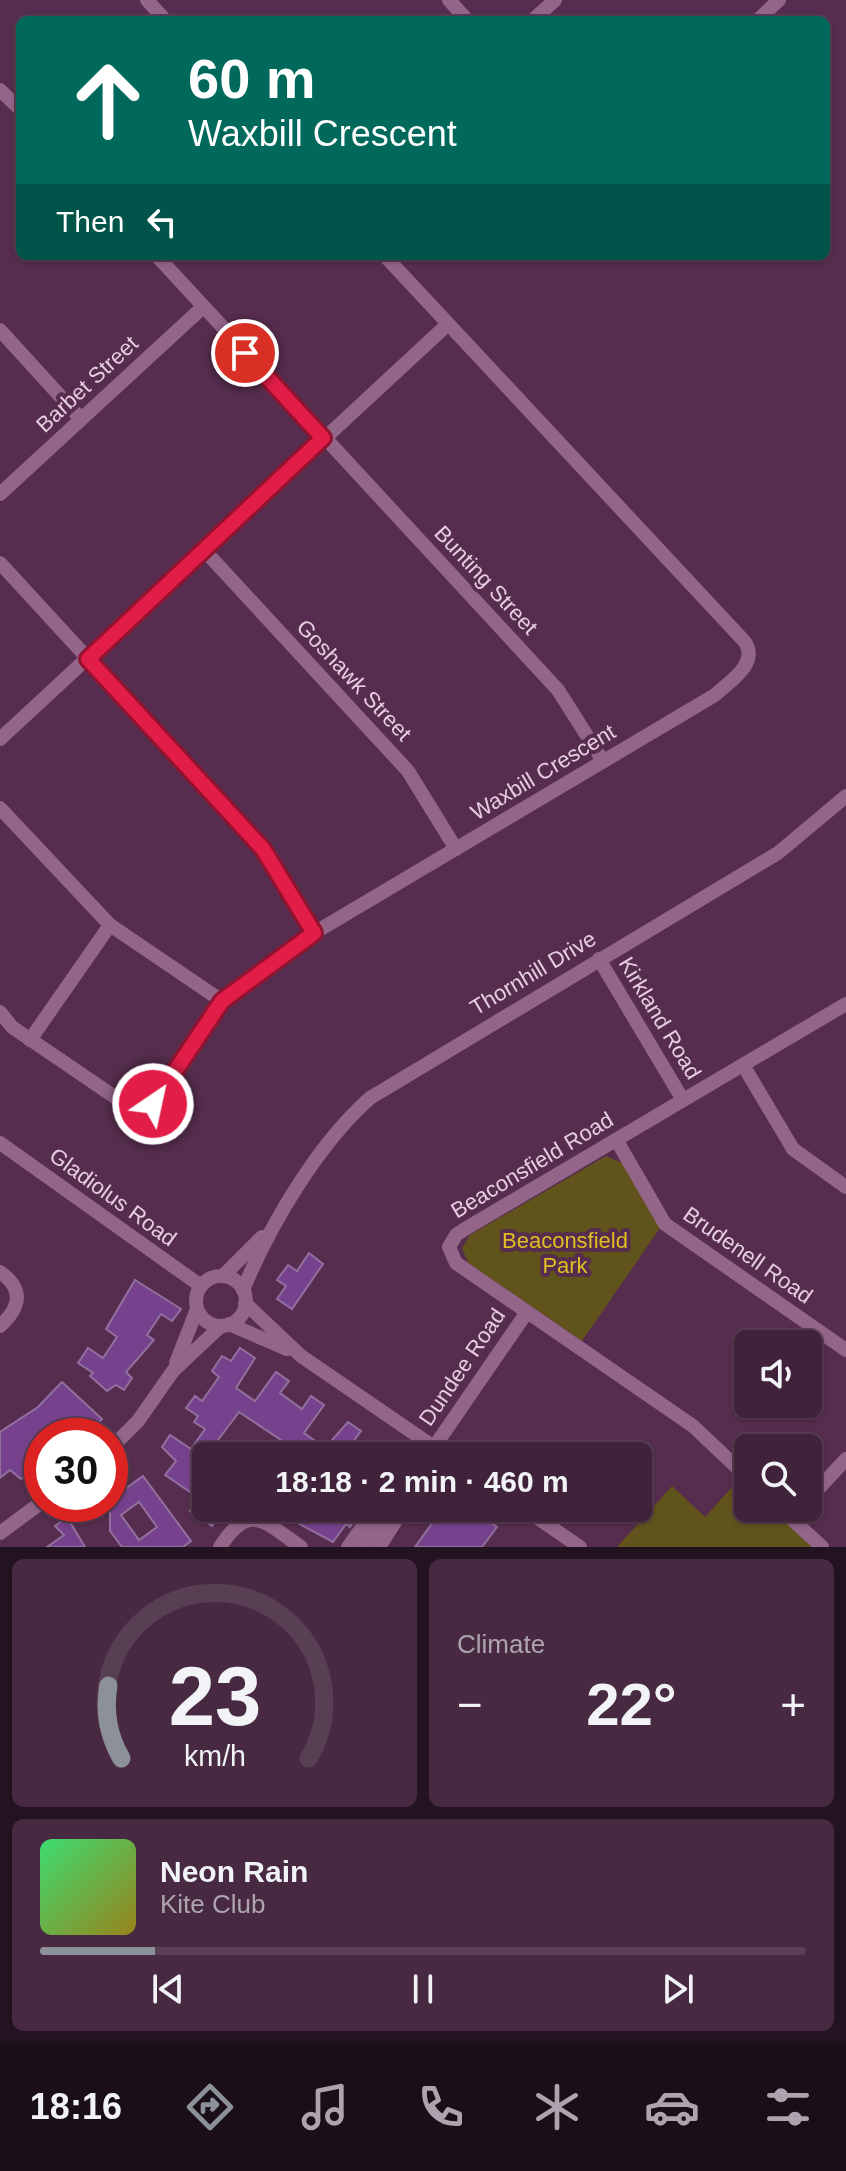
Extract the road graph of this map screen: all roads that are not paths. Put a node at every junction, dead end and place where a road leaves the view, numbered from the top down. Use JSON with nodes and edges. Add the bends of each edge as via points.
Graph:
{"nodes":[{"id":1,"x":147,"y":0,"type":"edge"},
{"id":2,"x":449,"y":0,"type":"edge"},
{"id":3,"x":555,"y":0,"type":"edge"},
{"id":4,"x":779,"y":0,"type":"edge"},
{"id":5,"x":161,"y":16,"type":"edge"},
{"id":6,"x":463,"y":16,"type":"edge"},
{"id":7,"x":537,"y":16,"type":"edge"},
{"id":8,"x":762,"y":16,"type":"edge"},
{"id":9,"x":0,"y":90,"type":"edge"},
{"id":10,"x":16,"y":105,"type":"edge"},
{"id":11,"x":161,"y":260,"type":"edge"},
{"id":12,"x":389,"y":260,"type":"edge"},
{"id":13,"x":203,"y":307,"type":"junction"},
{"id":14,"x":448,"y":324,"type":"junction"},
{"id":15,"x":0,"y":330,"type":"edge"},
{"id":16,"x":81,"y":419,"type":"junction"},
{"id":17,"x":323,"y":438,"type":"junction"},
{"id":18,"x":0,"y":494,"type":"edge"},
{"id":19,"x":205,"y":551,"type":"junction"},
{"id":20,"x":0,"y":563,"type":"edge"},
{"id":21,"x":88,"y":659,"type":"junction"},
{"id":22,"x":0,"y":739,"type":"edge"},
{"id":23,"x":603,"y":761,"type":"junction"},
{"id":24,"x":846,"y":796,"type":"edge"},
{"id":25,"x":0,"y":808,"type":"edge"},
{"id":26,"x":456,"y":849,"type":"junction"},
{"id":27,"x":110,"y":925,"type":"junction"},
{"id":28,"x":314,"y":933,"type":"junction"},
{"id":29,"x":599,"y":959,"type":"junction"},
{"id":30,"x":222,"y":1001,"type":"junction"},
{"id":31,"x":846,"y":1004,"type":"edge"},
{"id":32,"x":0,"y":1012,"type":"edge"},
{"id":33,"x":30,"y":1040,"type":"junction"},
{"id":34,"x":743,"y":1065,"type":"junction"},
{"id":35,"x":683,"y":1100,"type":"junction"},
{"id":36,"x":617,"y":1141,"type":"junction"},
{"id":37,"x":0,"y":1143,"type":"edge"},
{"id":38,"x":846,"y":1187,"type":"edge"},
{"id":39,"x":275,"y":1222,"type":"junction"},
{"id":40,"x":0,"y":1272,"type":"edge"},
{"id":41,"x":223,"y":1276,"type":"junction"},
{"id":42,"x":201,"y":1286,"type":"junction"},
{"id":43,"x":244,"y":1296,"type":"junction"},
{"id":44,"x":197,"y":1309,"type":"junction"},
{"id":45,"x":527,"y":1312,"type":"junction"},
{"id":46,"x":225,"y":1325,"type":"junction"},
{"id":47,"x":0,"y":1326,"type":"edge"},
{"id":48,"x":846,"y":1350,"type":"edge"},
{"id":49,"x":301,"y":1356,"type":"junction"},
{"id":50,"x":173,"y":1371,"type":"junction"},
{"id":51,"x":128,"y":1431,"type":"edge"},
{"id":52,"x":421,"y":1442,"type":"edge"},
{"id":53,"x":443,"y":1442,"type":"edge"},
{"id":54,"x":846,"y":1459,"type":"edge"},
{"id":55,"x":734,"y":1465,"type":"edge"},
{"id":56,"x":822,"y":1485,"type":"edge"},
{"id":57,"x":24,"y":1515,"type":"edge"},
{"id":58,"x":366,"y":1522,"type":"edge"},
{"id":59,"x":382,"y":1522,"type":"edge"},
{"id":60,"x":395,"y":1522,"type":"edge"},
{"id":61,"x":543,"y":1522,"type":"edge"},
{"id":62,"x":800,"y":1522,"type":"edge"},
{"id":63,"x":0,"y":1533,"type":"edge"},
{"id":64,"x":220,"y":1547,"type":"edge"},
{"id":65,"x":301,"y":1547,"type":"edge"},
{"id":66,"x":348,"y":1547,"type":"edge"},
{"id":67,"x":364,"y":1547,"type":"edge"},
{"id":68,"x":379,"y":1547,"type":"edge"},
{"id":69,"x":580,"y":1547,"type":"edge"},
{"id":70,"x":822,"y":1547,"type":"edge"}],
"edges":[{"from":1,"to":5,"type":"street"},
{"from":2,"to":6,"type":"street"},
{"from":3,"to":7,"type":"street"},
{"from":4,"to":8,"type":"street"},
{"from":9,"to":10,"type":"street"},
{"from":11,"to":13,"type":"street","name":"Bunting Street"},
{"from":12,"to":14,"type":"street","name":"Waxbill Crescent"},
{"from":13,"to":16,"type":"street","name":"Barbet Street"},
{"from":13,"to":17,"type":"street","name":"Bunting Street"},
{"from":14,"to":17,"type":"street"},
{"from":14,"to":23,"type":"street","name":"Waxbill Crescent","via":[[748,647],[747,664],[715,695]]},
{"from":15,"to":16,"type":"street"},
{"from":16,"to":18,"type":"street","name":"Barbet Street"},
{"from":17,"to":19,"type":"street"},
{"from":17,"to":23,"type":"street","name":"Bunting Street","via":[[558,690]]},
{"from":19,"to":21,"type":"street"},
{"from":19,"to":26,"type":"street","name":"Goshawk Street","via":[[408,771]]},
{"from":20,"to":21,"type":"street"},
{"from":21,"to":22,"type":"street"},
{"from":21,"to":28,"type":"street","via":[[263,849]]},
{"from":23,"to":26,"type":"street","name":"Waxbill Crescent"},
{"from":24,"to":29,"type":"street","name":"Thornhill Drive","via":[[778,853]]},
{"from":25,"to":27,"type":"street"},
{"from":26,"to":28,"type":"street","name":"Waxbill Crescent"},
{"from":27,"to":30,"type":"street"},
{"from":27,"to":33,"type":"street"},
{"from":28,"to":30,"type":"street","name":"Waxbill Crescent"},
{"from":29,"to":35,"type":"street","name":"Kirkland Road"},
{"from":29,"to":39,"type":"street","name":"Thornhill Drive","via":[[370,1098],[337,1133]]},
{"from":30,"to":33,"type":"street","name":"Waxbill Crescent","via":[[145,1109],[131,1109]]},
{"from":31,"to":34,"type":"street","name":"Beaconsfield Road"},
{"from":32,"to":33,"type":"street"},
{"from":34,"to":35,"type":"street","name":"Beaconsfield Road"},
{"from":34,"to":38,"type":"street","via":[[793,1149]]},
{"from":35,"to":36,"type":"street","name":"Beaconsfield Road"},
{"from":36,"to":45,"type":"street","name":"Beaconsfield Road","via":[[451,1241],[456,1263]]},
{"from":36,"to":48,"type":"street","name":"Brudenell Road","via":[[665,1224]]},
{"from":37,"to":42,"type":"street","name":"Gladiolus Road"},
{"from":39,"to":41,"type":"street","name":"Thornhill Drive"},
{"from":39,"to":43,"type":"street","name":"Thornhill Drive"},
{"from":40,"to":47,"type":"street","via":[[15,1284],[19,1300]]},
{"from":41,"to":42,"type":"street"},
{"from":41,"to":43,"type":"street","via":[[231,1278]]},
{"from":42,"to":44,"type":"street"},
{"from":43,"to":46,"type":"street","via":[[241,1314]]},
{"from":43,"to":49,"type":"street"},
{"from":44,"to":46,"type":"street","via":[[206,1321]]},
{"from":44,"to":50,"type":"street"},
{"from":45,"to":53,"type":"street","name":"Dundee Road"},
{"from":45,"to":55,"type":"street","name":"Beaconsfield Road","via":[[693,1426]]},
{"from":46,"to":49,"type":"street"},
{"from":46,"to":50,"type":"street"},
{"from":49,"to":52,"type":"street"},
{"from":50,"to":51,"type":"street"},
{"from":54,"to":56,"type":"street"},
{"from":57,"to":63,"type":"street"},
{"from":58,"to":66,"type":"street"},
{"from":59,"to":67,"type":"street"},
{"from":60,"to":68,"type":"street"},
{"from":61,"to":69,"type":"street"},
{"from":62,"to":70,"type":"street"},
{"from":64,"to":65,"type":"street","via":[[235,1525],[251,1518]]}]}
